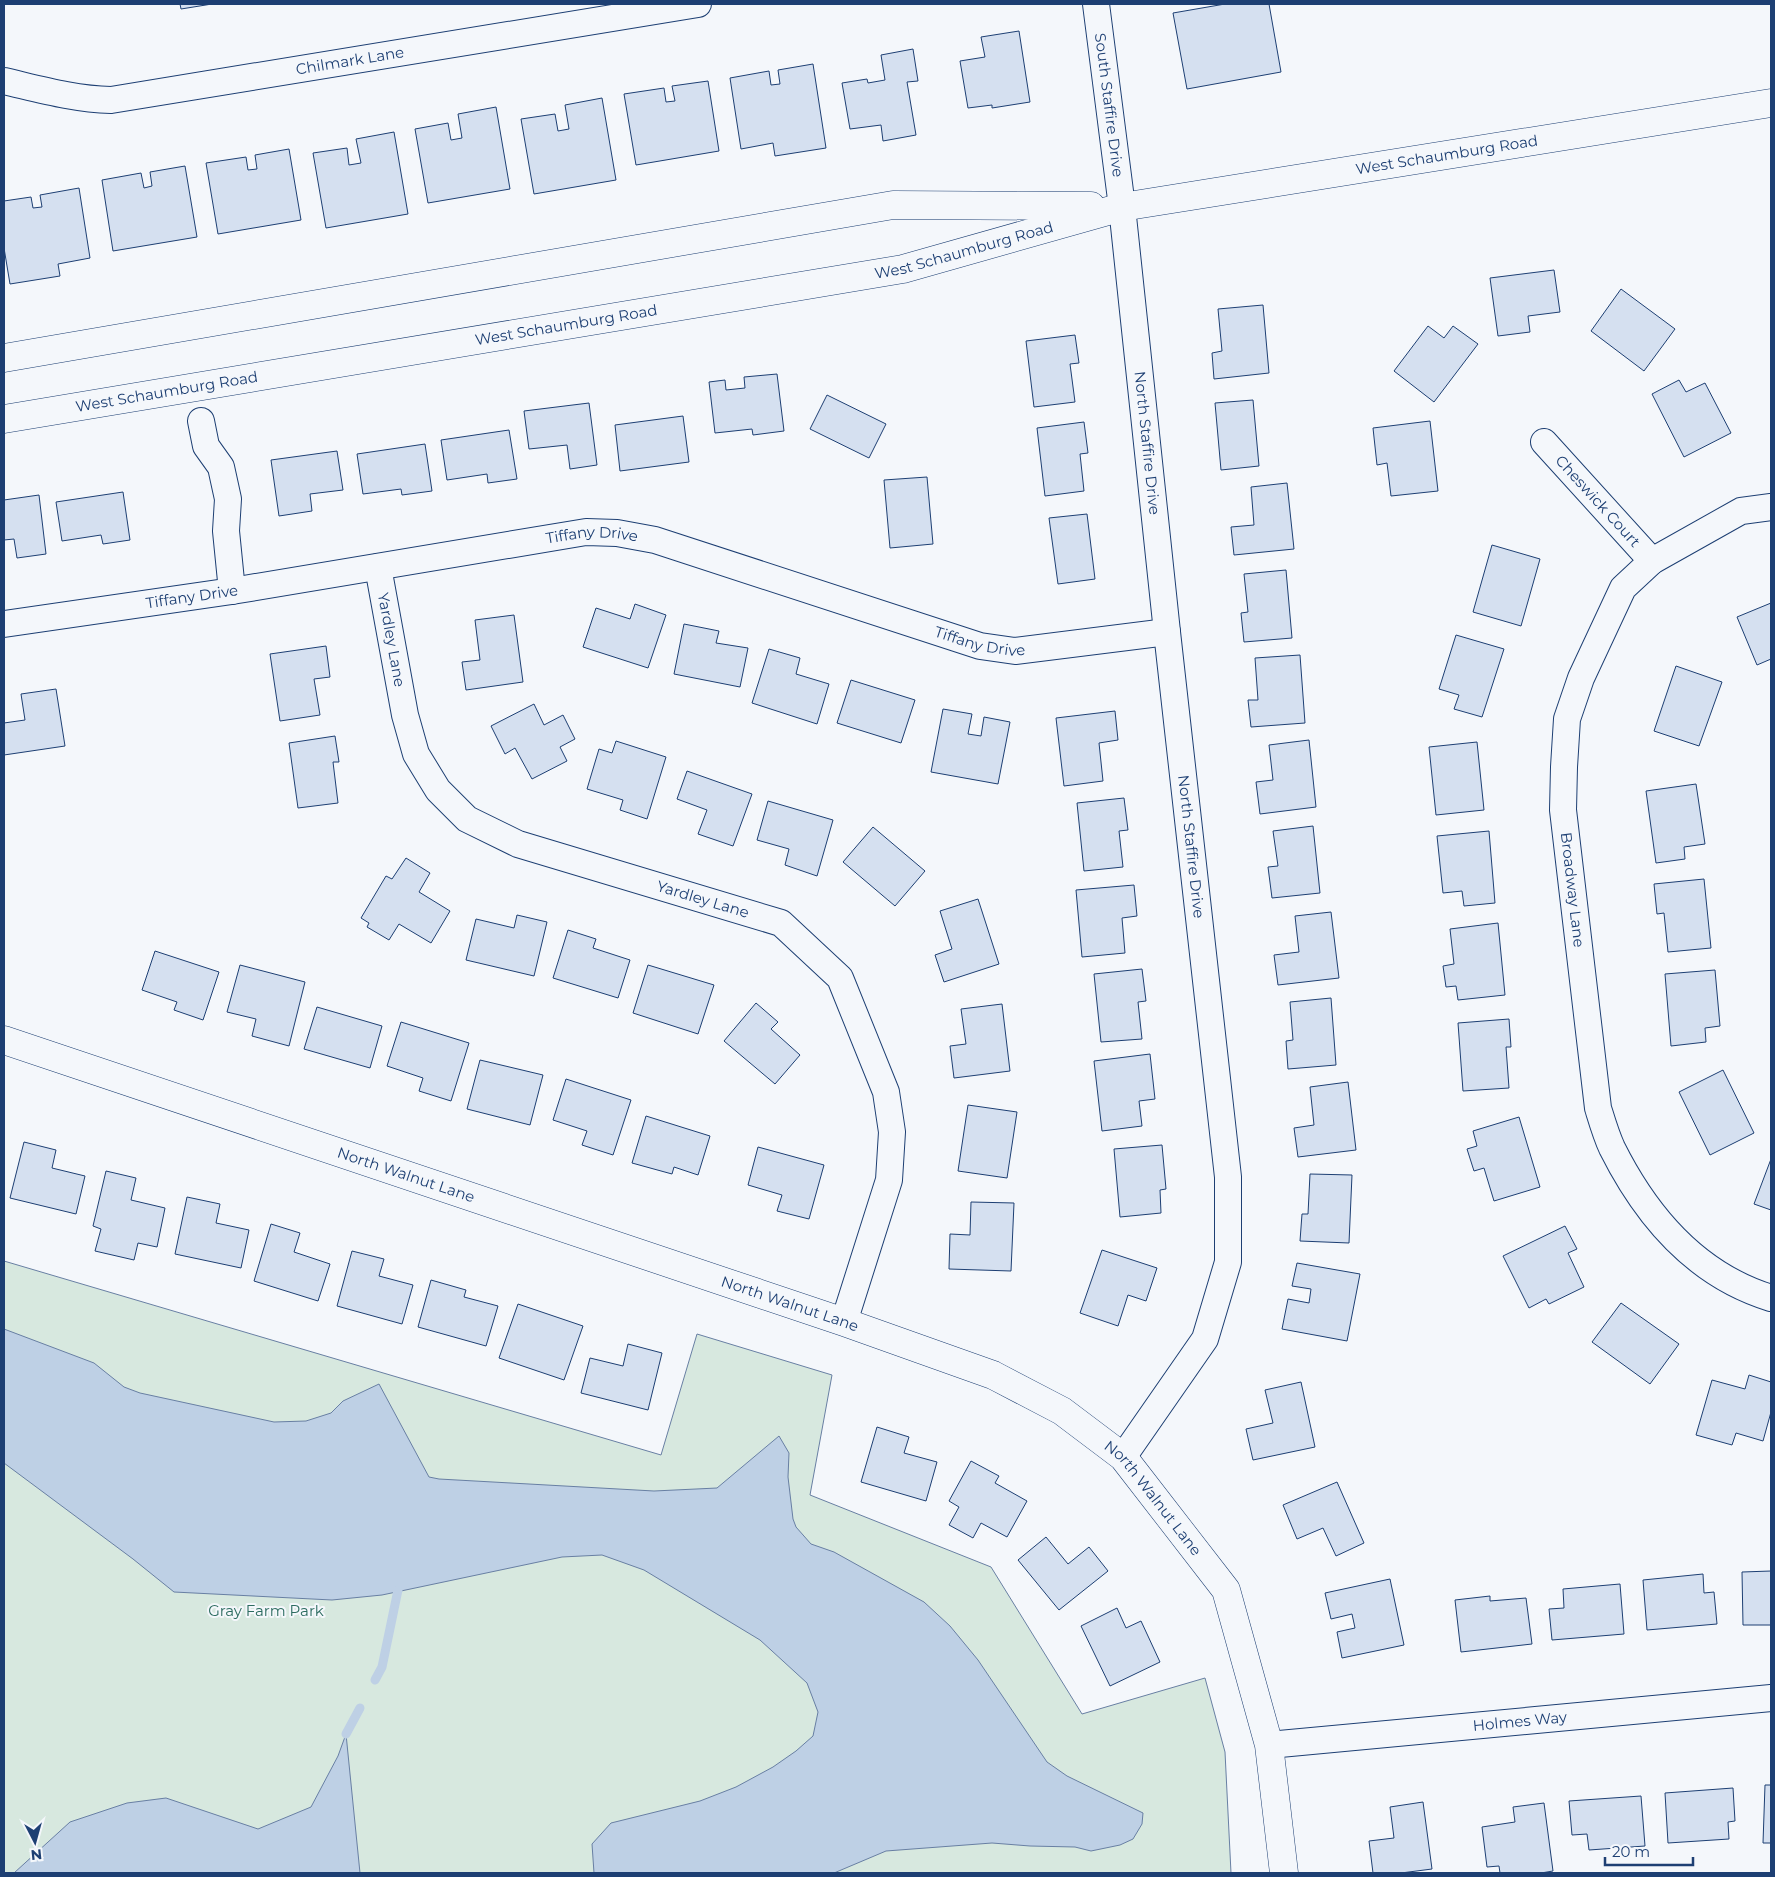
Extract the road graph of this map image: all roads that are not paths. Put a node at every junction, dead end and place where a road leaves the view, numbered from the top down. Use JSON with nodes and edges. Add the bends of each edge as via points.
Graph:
{"nodes":[{"id":1,"x":698,"y":4,"type":"edge"},
{"id":2,"x":1096,"y":4,"type":"edge"},
{"id":3,"x":4,"y":81,"type":"edge"},
{"id":4,"x":1771,"y":103,"type":"edge"},
{"id":5,"x":1122,"y":207,"type":"junction"},
{"id":6,"x":4,"y":358,"type":"edge"},
{"id":7,"x":4,"y":419,"type":"edge"},
{"id":8,"x":201,"y":421,"type":"dead end"},
{"id":9,"x":1544,"y":442,"type":"dead end"},
{"id":10,"x":1771,"y":507,"type":"edge"},
{"id":11,"x":1652,"y":561,"type":"junction"},
{"id":12,"x":378,"y":567,"type":"junction"},
{"id":13,"x":232,"y":590,"type":"junction"},
{"id":14,"x":4,"y":624,"type":"edge"},
{"id":15,"x":1167,"y":632,"type":"junction"},
{"id":16,"x":4,"y":1040,"type":"edge"},
{"id":17,"x":1771,"y":1298,"type":"edge"},
{"id":18,"x":844,"y":1322,"type":"junction"},
{"id":19,"x":1123,"y":1457,"type":"junction"},
{"id":20,"x":1771,"y":1698,"type":"edge"},
{"id":21,"x":1269,"y":1745,"type":"junction"},
{"id":22,"x":1284,"y":1873,"type":"edge"}],
"edges":[{"from":1,"to":3,"type":"street","name":"Chilmark Lane","via":[[111,100],[64,95]]},
{"from":2,"to":5,"type":"street","name":"South Staffire Drive"},
{"from":4,"to":5,"type":"main road","name":"West Schaumburg Road"},
{"from":5,"to":6,"type":"main road","name":"West Schaumburg Road","via":[[893,205]]},
{"from":5,"to":7,"type":"main road","name":"West Schaumburg Road","via":[[902,269]]},
{"from":5,"to":15,"type":"street","name":"North Staffire Drive"},
{"from":8,"to":13,"type":"street","via":[[206,446],[221,467],[228,499],[226,531]]},
{"from":9,"to":11,"type":"street","name":"Cheswick Court"},
{"from":10,"to":11,"type":"street","name":"Broadway Lane","via":[[1741,511]]},
{"from":11,"to":17,"type":"street","name":"Broadway Lane","via":[[1623,588],[1581,678],[1567,719],[1564,810],[1598,1108],[1612,1146],[1640,1196],[1672,1238],[1713,1271],[1752,1292]]},
{"from":12,"to":13,"type":"street","name":"Tiffany Drive"},
{"from":12,"to":15,"type":"street","name":"Tiffany Drive","via":[[586,532],[617,532],[655,540],[980,646],[1015,651]]},
{"from":12,"to":18,"type":"street","name":"Yardley Lane","via":[[405,715],[416,754],[438,790],[467,819],[518,844],[781,923],[840,978],[886,1092],[892,1132],[889,1180]]},
{"from":13,"to":14,"type":"street","name":"Tiffany Drive"},
{"from":15,"to":19,"type":"street","name":"North Staffire Drive","via":[[1228,1177],[1228,1262],[1205,1339]]},
{"from":16,"to":18,"type":"main road","name":"North Walnut Lane"},
{"from":18,"to":19,"type":"main road","name":"North Walnut Lane","via":[[993,1375],[1062,1412]]},
{"from":19,"to":21,"type":"main road","name":"North Walnut Lane","via":[[1226,1590]]},
{"from":20,"to":21,"type":"street","name":"Holmes Way"},
{"from":21,"to":22,"type":"main road","name":"North Walnut Lane"}]}
